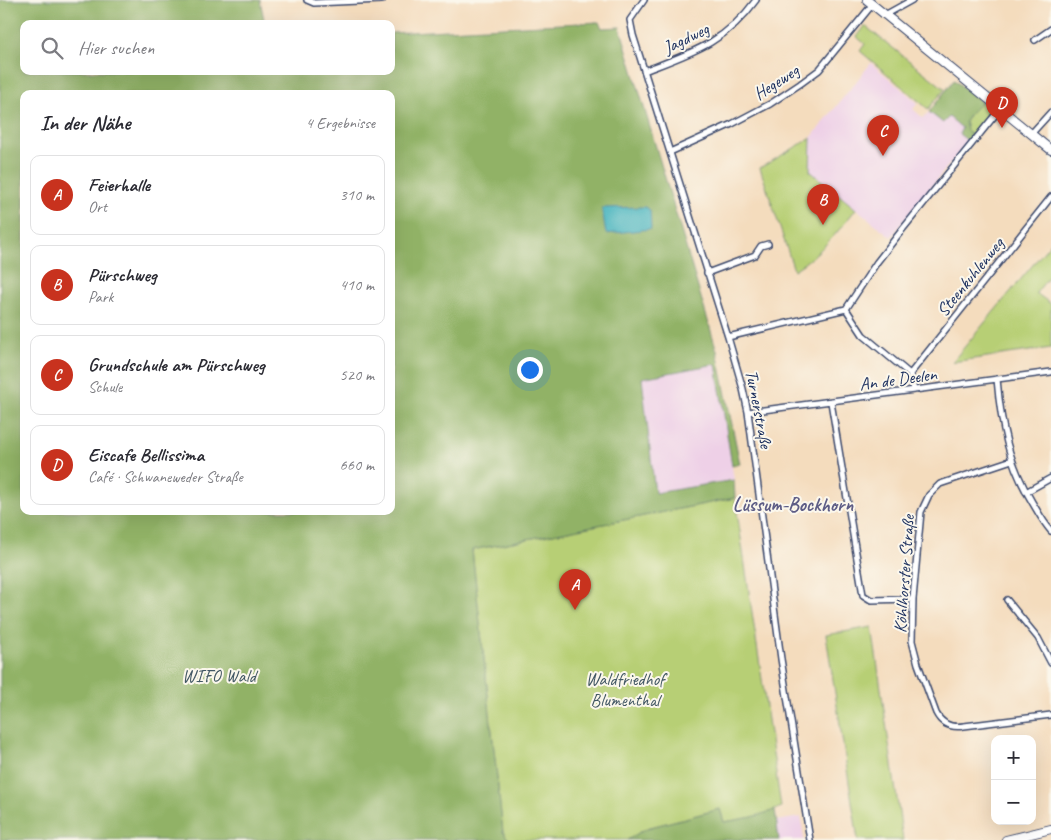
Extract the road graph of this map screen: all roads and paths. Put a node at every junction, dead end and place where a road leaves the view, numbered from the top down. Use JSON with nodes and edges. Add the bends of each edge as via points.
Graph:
{"nodes":[{"id":1,"x":307,"y":0,"type":"edge"},
{"id":2,"x":382,"y":0,"type":"edge"},
{"id":3,"x":644,"y":0,"type":"edge"},
{"id":4,"x":756,"y":0,"type":"edge"},
{"id":5,"x":912,"y":0,"type":"edge"},
{"id":6,"x":870,"y":2,"type":"edge"},
{"id":7,"x":884,"y":15,"type":"junction"},
{"id":8,"x":1051,"y":29,"type":"edge"},
{"id":9,"x":1035,"y":40,"type":"dead end"},
{"id":10,"x":644,"y":71,"type":"junction"},
{"id":11,"x":1000,"y":109,"type":"junction"},
{"id":12,"x":1051,"y":112,"type":"edge"},
{"id":13,"x":1032,"y":134,"type":"junction"},
{"id":14,"x":1051,"y":150,"type":"edge"},
{"id":15,"x":670,"y":152,"type":"junction"},
{"id":16,"x":1051,"y":197,"type":"edge"},
{"id":17,"x":768,"y":244,"type":"dead end"},
{"id":18,"x":707,"y":273,"type":"junction"},
{"id":19,"x":846,"y":309,"type":"junction"},
{"id":20,"x":728,"y":337,"type":"junction"},
{"id":21,"x":1051,"y":372,"type":"edge"},
{"id":22,"x":910,"y":374,"type":"junction"},
{"id":23,"x":997,"y":380,"type":"junction"},
{"id":24,"x":914,"y":390,"type":"junction"},
{"id":25,"x":831,"y":402,"type":"junction"},
{"id":26,"x":748,"y":412,"type":"junction"},
{"id":27,"x":1012,"y":460,"type":"junction"},
{"id":28,"x":1051,"y":478,"type":"edge"},
{"id":29,"x":1026,"y":492,"type":"junction"},
{"id":30,"x":1051,"y":531,"type":"edge"},
{"id":31,"x":913,"y":599,"type":"junction"},
{"id":32,"x":1008,"y":600,"type":"dead end"},
{"id":33,"x":1051,"y":663,"type":"edge"},
{"id":34,"x":1051,"y":715,"type":"edge"},
{"id":35,"x":1051,"y":829,"type":"edge"},
{"id":36,"x":1010,"y":839,"type":"edge"},
{"id":37,"x":810,"y":840,"type":"edge"}],
"edges":[{"from":1,"to":2,"type":"street","via":[[314,3]]},
{"from":3,"to":10,"type":"street","name":"Turnerstraße","via":[[630,20]]},
{"from":4,"to":10,"type":"street","name":"Jagdweg","via":[[736,24],[716,39],[687,55]]},
{"from":5,"to":7,"type":"street"},
{"from":6,"to":7,"type":"main road"},
{"from":6,"to":15,"type":"street","name":"Hegeweg","via":[[819,70],[770,104]]},
{"from":7,"to":11,"type":"main road"},
{"from":8,"to":9,"type":"street"},
{"from":10,"to":15,"type":"street","name":"Turnerstraße"},
{"from":11,"to":13,"type":"main road"},
{"from":11,"to":19,"type":"street","via":[[877,262]]},
{"from":12,"to":13,"type":"street"},
{"from":13,"to":14,"type":"main road"},
{"from":15,"to":18,"type":"street","name":"Turnerstraße"},
{"from":16,"to":22,"type":"street","name":"Steenkuhlenweg"},
{"from":17,"to":18,"type":"street","via":[[761,246],[755,256]]},
{"from":18,"to":20,"type":"street","name":"Turnerstraße"},
{"from":19,"to":20,"type":"street"},
{"from":19,"to":22,"type":"street","via":[[868,340]]},
{"from":20,"to":26,"type":"street","name":"Turnerstraße"},
{"from":21,"to":23,"type":"street","name":"An de Deelen"},
{"from":22,"to":24,"type":"street"},
{"from":23,"to":24,"type":"street","name":"An de Deelen"},
{"from":23,"to":27,"type":"street","via":[[1001,419]]},
{"from":24,"to":25,"type":"street","name":"An de Deelen"},
{"from":25,"to":26,"type":"street","name":"An de Deelen"},
{"from":25,"to":31,"type":"street","via":[[863,595],[871,600]]},
{"from":26,"to":37,"type":"street","name":"Turnerstraße","via":[[781,659]]},
{"from":27,"to":29,"type":"street"},
{"from":27,"to":31,"type":"street","name":"Köhlhorster Straße","via":[[946,482],[929,495],[920,519]]},
{"from":28,"to":29,"type":"street"},
{"from":29,"to":30,"type":"street"},
{"from":31,"to":34,"type":"street","name":"Köhlhorster Straße","via":[[914,652],[936,713],[942,721],[958,727]]},
{"from":32,"to":33,"type":"street","via":[[1038,638]]},
{"from":35,"to":36,"type":"main road"}]}
